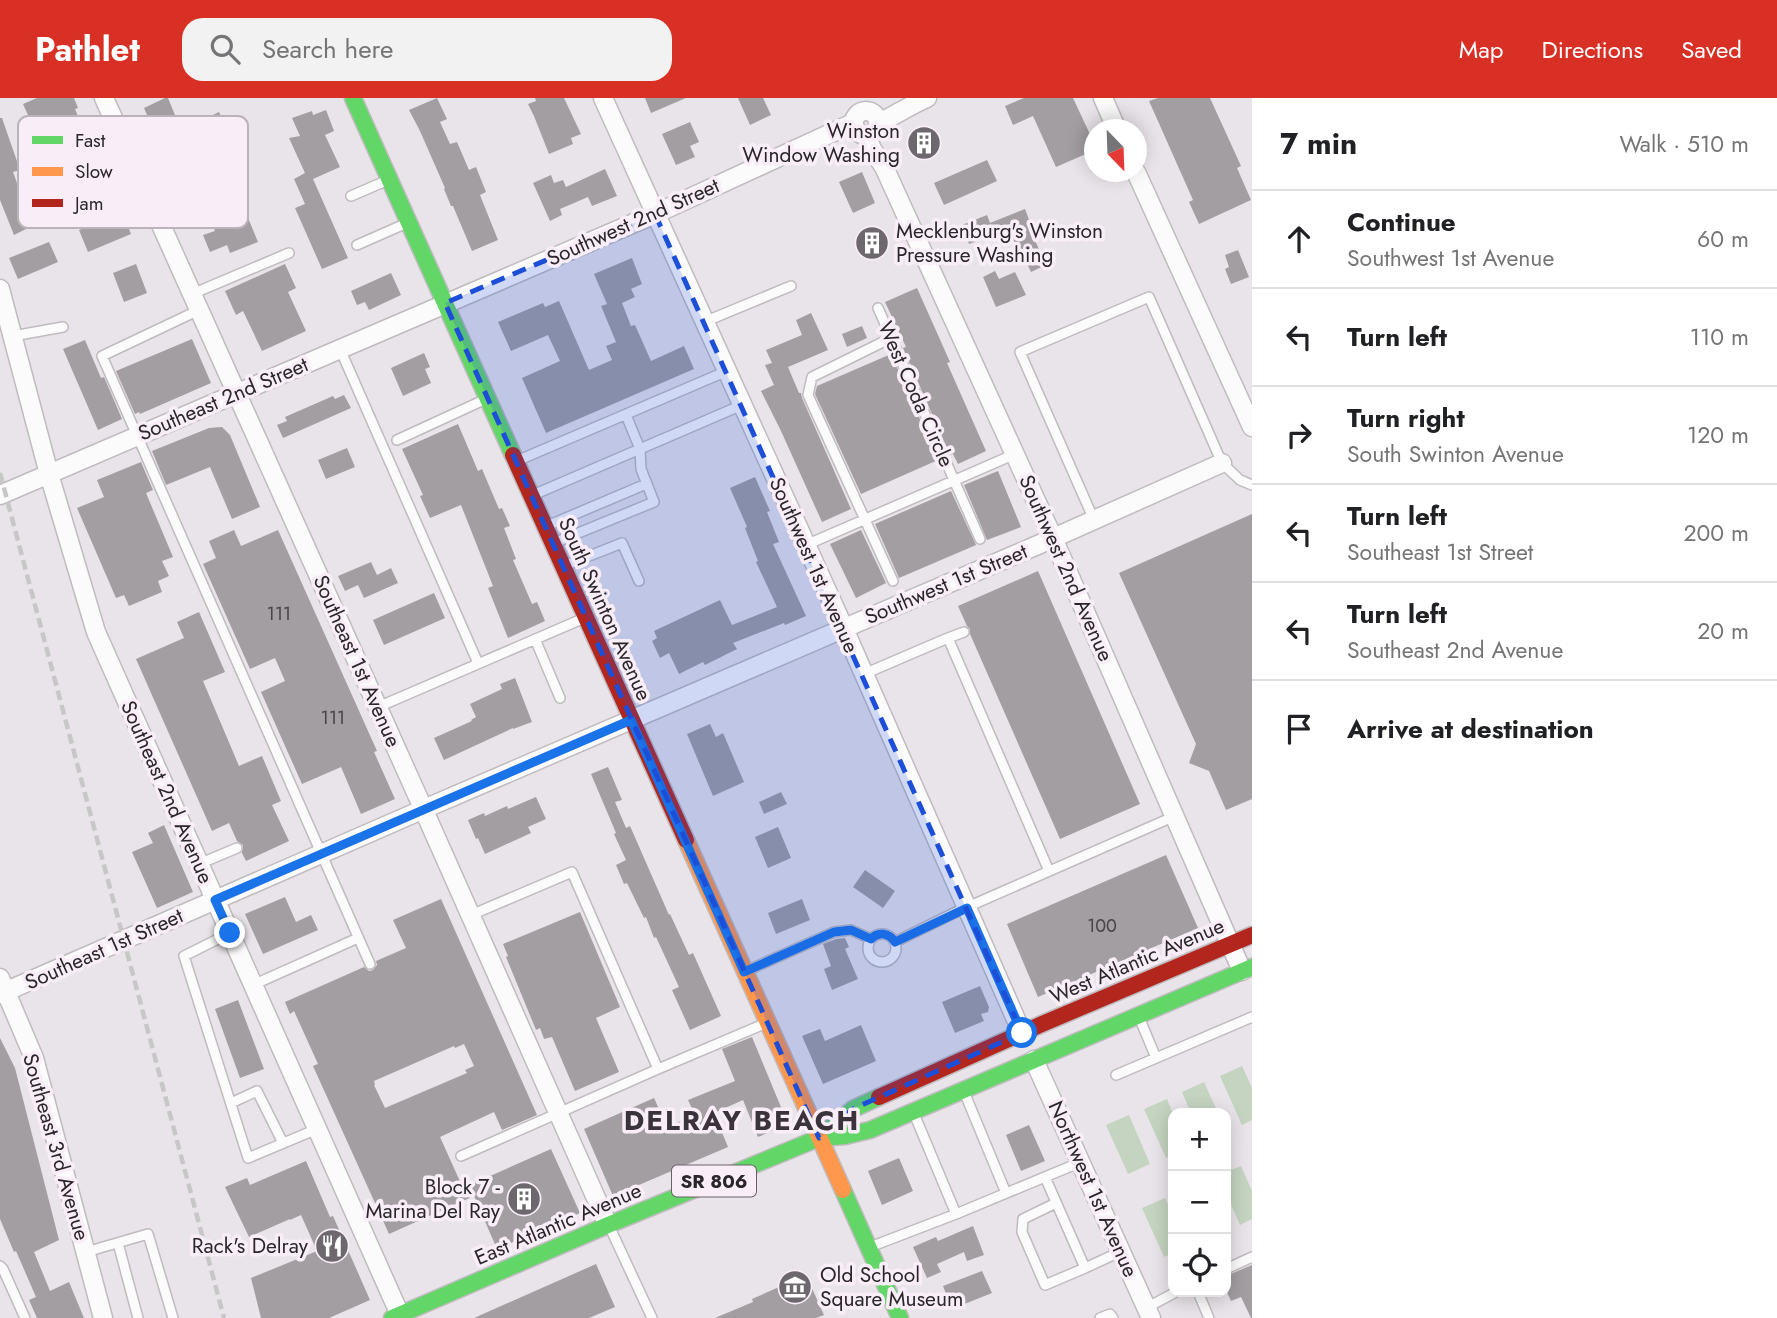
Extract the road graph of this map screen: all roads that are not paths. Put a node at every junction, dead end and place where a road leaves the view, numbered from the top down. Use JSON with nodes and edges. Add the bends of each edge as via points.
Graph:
{"nodes":[{"id":1,"x":104,"y":98,"type":"edge"},
{"id":2,"x":353,"y":98,"type":"edge"},
{"id":3,"x":603,"y":98,"type":"edge"},
{"id":4,"x":927,"y":98,"type":"edge"},
{"id":5,"x":1103,"y":98,"type":"edge"},
{"id":6,"x":112,"y":116,"type":"edge"},
{"id":7,"x":864,"y":118,"type":"edge"},
{"id":8,"x":1112,"y":119,"type":"edge"},
{"id":9,"x":390,"y":179,"type":"junction"},
{"id":10,"x":1141,"y":182,"type":"edge"},
{"id":11,"x":351,"y":196,"type":"dead end"},
{"id":12,"x":654,"y":214,"type":"junction"},
{"id":13,"x":409,"y":222,"type":"junction"},
{"id":14,"x":163,"y":228,"type":"edge"},
{"id":15,"x":357,"y":244,"type":"dead end"},
{"id":16,"x":289,"y":253,"type":"dead end"},
{"id":17,"x":792,"y":286,"type":"dead end"},
{"id":18,"x":0,"y":289,"type":"edge"},
{"id":19,"x":196,"y":302,"type":"junction"},
{"id":20,"x":445,"y":303,"type":"junction"},
{"id":21,"x":878,"y":308,"type":"dead end"},
{"id":22,"x":704,"y":322,"type":"junction"},
{"id":23,"x":63,"y":327,"type":"dead end"},
{"id":24,"x":13,"y":336,"type":"junction"},
{"id":25,"x":891,"y":338,"type":"junction"},
{"id":26,"x":340,"y":349,"type":"junction"},
{"id":27,"x":726,"y":371,"type":"junction"},
{"id":28,"x":237,"y":393,"type":"junction"},
{"id":29,"x":488,"y":398,"type":"junction"},
{"id":30,"x":742,"y":405,"type":"junction"},
{"id":31,"x":626,"y":415,"type":"junction"},
{"id":32,"x":1252,"y":427,"type":"edge"},
{"id":33,"x":136,"y":436,"type":"junction"},
{"id":34,"x":397,"y":440,"type":"dead end"},
{"id":35,"x":640,"y":449,"type":"junction"},
{"id":36,"x":1015,"y":454,"type":"junction"},
{"id":37,"x":516,"y":461,"type":"junction"},
{"id":38,"x":1222,"y":463,"type":"junction"},
{"id":39,"x":50,"y":474,"type":"junction"},
{"id":40,"x":954,"y":481,"type":"junction"},
{"id":41,"x":646,"y":484,"type":"junction"},
{"id":42,"x":1252,"y":485,"type":"edge"},
{"id":43,"x":0,"y":495,"type":"edge"},
{"id":44,"x":531,"y":495,"type":"junction"},
{"id":45,"x":866,"y":519,"type":"junction"},
{"id":46,"x":1094,"y":520,"type":"junction"},
{"id":47,"x":545,"y":526,"type":"junction"},
{"id":48,"x":1053,"y":538,"type":"junction"},
{"id":49,"x":980,"y":539,"type":"dead end"},
{"id":50,"x":553,"y":544,"type":"junction"},
{"id":51,"x":806,"y":545,"type":"junction"},
{"id":52,"x":563,"y":566,"type":"junction"},
{"id":53,"x":639,"y":581,"type":"dead end"},
{"id":54,"x":893,"y":581,"type":"dead end"},
{"id":55,"x":586,"y":617,"type":"junction"},
{"id":56,"x":844,"y":629,"type":"junction"},
{"id":57,"x":964,"y":632,"type":"dead end"},
{"id":58,"x":948,"y":638,"type":"junction"},
{"id":59,"x":535,"y":639,"type":"junction"},
{"id":60,"x":478,"y":663,"type":"junction"},
{"id":61,"x":864,"y":674,"type":"junction"},
{"id":62,"x":560,"y":698,"type":"dead end"},
{"id":63,"x":378,"y":707,"type":"junction"},
{"id":64,"x":631,"y":720,"type":"junction"},
{"id":65,"x":424,"y":809,"type":"junction"},
{"id":66,"x":1175,"y":816,"type":"junction"},
{"id":67,"x":237,"y":848,"type":"dead end"},
{"id":68,"x":320,"y":854,"type":"junction"},
{"id":69,"x":199,"y":864,"type":"junction"},
{"id":70,"x":1049,"y":872,"type":"junction"},
{"id":71,"x":215,"y":900,"type":"junction"},
{"id":72,"x":967,"y":908,"type":"junction"},
{"id":73,"x":471,"y":915,"type":"junction"},
{"id":74,"x":230,"y":933,"type":"junction"},
{"id":75,"x":1252,"y":934,"type":"edge"},
{"id":76,"x":358,"y":938,"type":"junction"},
{"id":77,"x":871,"y":939,"type":"junction"},
{"id":78,"x":895,"y":942,"type":"junction"},
{"id":79,"x":1231,"y":944,"type":"junction"},
{"id":80,"x":370,"y":964,"type":"dead end"},
{"id":81,"x":1247,"y":969,"type":"edge"},
{"id":82,"x":744,"y":972,"type":"junction"},
{"id":83,"x":253,"y":985,"type":"junction"},
{"id":84,"x":2,"y":988,"type":"edge"},
{"id":85,"x":1138,"y":1016,"type":"junction"},
{"id":86,"x":1252,"y":1017,"type":"edge"},
{"id":87,"x":1055,"y":1019,"type":"junction"},
{"id":88,"x":767,"y":1022,"type":"junction"},
{"id":89,"x":1022,"y":1033,"type":"junction"},
{"id":90,"x":1156,"y":1058,"type":"junction"},
{"id":91,"x":1034,"y":1060,"type":"junction"},
{"id":92,"x":658,"y":1069,"type":"junction"},
{"id":93,"x":996,"y":1074,"type":"junction"},
{"id":94,"x":1116,"y":1075,"type":"dead end"},
{"id":95,"x":963,"y":1089,"type":"junction"},
{"id":96,"x":231,"y":1103,"type":"junction"},
{"id":97,"x":913,"y":1112,"type":"junction"},
{"id":98,"x":559,"y":1113,"type":"junction"},
{"id":99,"x":317,"y":1129,"type":"junction"},
{"id":100,"x":819,"y":1138,"type":"junction"},
{"id":101,"x":283,"y":1143,"type":"junction"},
{"id":102,"x":461,"y":1156,"type":"dead end"},
{"id":103,"x":1081,"y":1162,"type":"junction"},
{"id":104,"x":1045,"y":1177,"type":"junction"},
{"id":105,"x":1006,"y":1194,"type":"junction"},
{"id":106,"x":1056,"y":1203,"type":"junction"},
{"id":107,"x":956,"y":1214,"type":"junction"},
{"id":108,"x":608,"y":1225,"type":"junction"},
{"id":109,"x":118,"y":1243,"type":"junction"},
{"id":110,"x":868,"y":1247,"type":"junction"},
{"id":111,"x":1122,"y":1251,"type":"junction"},
{"id":112,"x":86,"y":1252,"type":"junction"},
{"id":113,"x":1252,"y":1257,"type":"edge"},
{"id":114,"x":0,"y":1266,"type":"edge"},
{"id":115,"x":1231,"y":1267,"type":"edge"},
{"id":116,"x":1085,"y":1268,"type":"junction"},
{"id":117,"x":1169,"y":1297,"type":"edge"},
{"id":118,"x":1200,"y":1297,"type":"edge"},
{"id":119,"x":1148,"y":1313,"type":"edge"},
{"id":120,"x":398,"y":1317,"type":"edge"},
{"id":121,"x":24,"y":1318,"type":"edge"},
{"id":122,"x":103,"y":1318,"type":"edge"},
{"id":123,"x":138,"y":1318,"type":"edge"},
{"id":124,"x":173,"y":1318,"type":"edge"},
{"id":125,"x":652,"y":1318,"type":"edge"},
{"id":126,"x":900,"y":1318,"type":"edge"},
{"id":127,"x":1100,"y":1318,"type":"edge"},
{"id":128,"x":1113,"y":1318,"type":"edge"},
{"id":129,"x":1209,"y":1318,"type":"edge"}],
"edges":[{"from":1,"to":6,"type":"street","name":"Southeast 1st Avenue"},
{"from":2,"to":9,"type":"main road","name":"South Swinton Avenue"},
{"from":3,"to":12,"type":"street","name":"Southwest 1st Avenue"},
{"from":4,"to":7,"type":"street","name":"Southwest 2nd Street","via":[[896,116]]},
{"from":5,"to":8,"type":"street"},
{"from":7,"to":12,"type":"street","name":"Southwest 2nd Street","via":[[834,141],[819,139]]},
{"from":7,"to":36,"type":"street","name":"Southwest 2nd Avenue"},
{"from":9,"to":11,"type":"lane"},
{"from":9,"to":13,"type":"main road","name":"South Swinton Avenue"},
{"from":10,"to":32,"type":"street"},
{"from":12,"to":20,"type":"street","name":"Southwest 2nd Street"},
{"from":12,"to":22,"type":"street","name":"Southwest 1st Avenue"},
{"from":13,"to":15,"type":"lane"},
{"from":13,"to":20,"type":"main road","name":"South Swinton Avenue"},
{"from":14,"to":19,"type":"street","name":"Southeast 1st Avenue"},
{"from":16,"to":19,"type":"lane"},
{"from":17,"to":22,"type":"lane"},
{"from":18,"to":24,"type":"street","name":"Southeast 2nd Avenue"},
{"from":19,"to":28,"type":"street","name":"Southeast 1st Avenue"},
{"from":19,"to":33,"type":"lane","via":[[102,356]]},
{"from":20,"to":26,"type":"street","name":"Southeast 2nd Street"},
{"from":20,"to":29,"type":"main road","name":"South Swinton Avenue"},
{"from":21,"to":25,"type":"lane","name":"West Coda Circle"},
{"from":22,"to":27,"type":"street","name":"Southwest 1st Avenue"},
{"from":23,"to":24,"type":"lane"},
{"from":24,"to":39,"type":"street","name":"Southeast 2nd Avenue"},
{"from":25,"to":40,"type":"lane","name":"West Coda Circle"},
{"from":25,"to":45,"type":"lane","via":[[811,377],[808,395]]},
{"from":26,"to":28,"type":"street","name":"Southeast 2nd Street"},
{"from":26,"to":60,"type":"lane"},
{"from":27,"to":30,"type":"street","name":"Southwest 1st Avenue"},
{"from":27,"to":31,"type":"lane"},
{"from":28,"to":33,"type":"street","name":"Southeast 2nd Street"},
{"from":28,"to":63,"type":"street","name":"Southeast 1st Avenue"},
{"from":29,"to":34,"type":"lane"},
{"from":29,"to":37,"type":"main road","name":"South Swinton Avenue"},
{"from":30,"to":35,"type":"lane"},
{"from":30,"to":51,"type":"street","name":"Southwest 1st Avenue"},
{"from":31,"to":35,"type":"lane"},
{"from":31,"to":37,"type":"lane"},
{"from":33,"to":39,"type":"street","name":"Southeast 2nd Street"},
{"from":33,"to":68,"type":"lane"},
{"from":35,"to":41,"type":"lane"},
{"from":35,"to":44,"type":"lane"},
{"from":36,"to":40,"type":"lane"},
{"from":36,"to":48,"type":"street","name":"Southwest 2nd Avenue"},
{"from":37,"to":44,"type":"main road","name":"South Swinton Avenue"},
{"from":38,"to":42,"type":"lane"},
{"from":38,"to":46,"type":"street","name":"Southwest 1st Street"},
{"from":38,"to":46,"type":"lane","via":[[1149,298],[1020,352]]},
{"from":39,"to":43,"type":"street","name":"Southeast 2nd Street"},
{"from":39,"to":69,"type":"street","name":"Southeast 2nd Avenue","via":[[96,632]]},
{"from":40,"to":45,"type":"lane"},
{"from":40,"to":49,"type":"lane","name":"West Coda Circle"},
{"from":41,"to":47,"type":"lane"},
{"from":41,"to":50,"type":"lane","via":[[654,502]]},
{"from":44,"to":47,"type":"main road","name":"South Swinton Avenue"},
{"from":45,"to":51,"type":"lane"},
{"from":45,"to":54,"type":"lane"},
{"from":46,"to":48,"type":"street","name":"Southwest 1st Street"},
{"from":47,"to":50,"type":"main road","name":"South Swinton Avenue"},
{"from":48,"to":56,"type":"street","name":"Southwest 1st Street"},
{"from":48,"to":66,"type":"street","name":"Southwest 2nd Avenue"},
{"from":50,"to":52,"type":"main road","name":"South Swinton Avenue"},
{"from":51,"to":56,"type":"street","name":"Southwest 1st Avenue"},
{"from":52,"to":53,"type":"lane","via":[[622,542]]},
{"from":52,"to":55,"type":"main road","name":"South Swinton Avenue"},
{"from":55,"to":59,"type":"lane"},
{"from":55,"to":64,"type":"main road","name":"South Swinton Avenue"},
{"from":56,"to":61,"type":"street","name":"Southwest 1st Avenue"},
{"from":56,"to":64,"type":"street","name":"Southwest 1st Street"},
{"from":57,"to":58,"type":"lane"},
{"from":58,"to":61,"type":"lane"},
{"from":58,"to":70,"type":"lane"},
{"from":59,"to":60,"type":"lane"},
{"from":59,"to":62,"type":"lane"},
{"from":60,"to":63,"type":"lane"},
{"from":61,"to":72,"type":"street","name":"Southwest 1st Avenue"},
{"from":63,"to":65,"type":"street","name":"Southeast 1st Avenue"},
{"from":64,"to":65,"type":"street","name":"Southeast 1st Street"},
{"from":64,"to":82,"type":"main road","name":"South Swinton Avenue"},
{"from":65,"to":68,"type":"street","name":"Southeast 1st Street"},
{"from":65,"to":73,"type":"street","name":"Southeast 1st Avenue"},
{"from":66,"to":70,"type":"lane"},
{"from":66,"to":79,"type":"street","name":"Southwest 2nd Avenue"},
{"from":67,"to":69,"type":"lane"},
{"from":68,"to":71,"type":"street","name":"Southeast 1st Street"},
{"from":68,"to":76,"type":"lane"},
{"from":69,"to":71,"type":"street","name":"Southeast 2nd Avenue"},
{"from":70,"to":72,"type":"lane"},
{"from":71,"to":74,"type":"street","name":"Southeast 2nd Avenue"},
{"from":71,"to":84,"type":"street","name":"Southeast 1st Street"},
{"from":72,"to":78,"type":"lane"},
{"from":72,"to":89,"type":"street","name":"Southwest 1st Avenue"},
{"from":73,"to":92,"type":"lane","via":[[572,872]]},
{"from":73,"to":98,"type":"street","name":"Southeast 1st Avenue"},
{"from":74,"to":83,"type":"street","name":"Southeast 2nd Avenue"},
{"from":74,"to":96,"type":"lane","via":[[184,956]]},
{"from":75,"to":79,"type":"main road","name":"West Atlantic Avenue","number":"SR 806"},
{"from":76,"to":80,"type":"lane"},
{"from":76,"to":83,"type":"lane"},
{"from":77,"to":78,"type":"lane","via":[[884,934]]},
{"from":77,"to":78,"type":"lane","via":[[868,952],[878,962],[891,959]]},
{"from":77,"to":82,"type":"lane","via":[[851,930],[834,932]]},
{"from":79,"to":81,"type":"street","name":"Southwest 2nd Avenue"},
{"from":79,"to":87,"type":"main road","name":"West Atlantic Avenue","number":"SR 806"},
{"from":81,"to":85,"type":"main road","number":"SR 806"},
{"from":82,"to":88,"type":"main road","name":"South Swinton Avenue"},
{"from":83,"to":99,"type":"street","name":"Southeast 2nd Avenue"},
{"from":84,"to":112,"type":"street","name":"Southeast 3rd Avenue","via":[[34,1058]]},
{"from":85,"to":90,"type":"lane"},
{"from":85,"to":91,"type":"main road","number":"SR 806"},
{"from":86,"to":90,"type":"lane"},
{"from":87,"to":89,"type":"main road","name":"West Atlantic Avenue","number":"SR 806"},
{"from":87,"to":91,"type":"main road"},
{"from":88,"to":92,"type":"lane"},
{"from":88,"to":100,"type":"main road","name":"South Swinton Avenue"},
{"from":89,"to":93,"type":"main road"},
{"from":89,"to":100,"type":"main road","name":"West Atlantic Avenue","number":"SR 806","via":[[853,1109]]},
{"from":90,"to":94,"type":"lane"},
{"from":91,"to":93,"type":"main road","number":"SR 806"},
{"from":91,"to":103,"type":"street","name":"Northwest 1st Avenue"},
{"from":92,"to":98,"type":"lane"},
{"from":93,"to":95,"type":"main road","number":"SR 806"},
{"from":95,"to":97,"type":"main road","number":"SR 806"},
{"from":95,"to":105,"type":"lane"},
{"from":96,"to":101,"type":"lane","via":[[257,1091]]},
{"from":96,"to":101,"type":"lane","via":[[248,1158]]},
{"from":97,"to":100,"type":"main road","number":"SR 806","via":[[870,1130]]},
{"from":97,"to":107,"type":"lane"},
{"from":98,"to":102,"type":"lane"},
{"from":98,"to":108,"type":"street","name":"Southeast 1st Avenue"},
{"from":99,"to":101,"type":"lane"},
{"from":99,"to":120,"type":"street","name":"Southeast 2nd Avenue"},
{"from":100,"to":108,"type":"main road","name":"East Atlantic Avenue","number":"SR 806"},
{"from":100,"to":110,"type":"main road","name":"South Swinton Avenue"},
{"from":103,"to":104,"type":"lane"},
{"from":103,"to":111,"type":"street","name":"Northwest 1st Avenue"},
{"from":104,"to":105,"type":"lane"},
{"from":104,"to":106,"type":"lane"},
{"from":105,"to":107,"type":"lane"},
{"from":106,"to":116,"type":"lane"},
{"from":106,"to":116,"type":"lane","via":[[1023,1219],[1022,1232],[1045,1285]]},
{"from":107,"to":110,"type":"lane"},
{"from":108,"to":120,"type":"main road","name":"East Atlantic Avenue","number":"SR 806"},
{"from":108,"to":125,"type":"lane"},
{"from":109,"to":112,"type":"lane"},
{"from":109,"to":123,"type":"lane"},
{"from":109,"to":124,"type":"lane","via":[[148,1234]]},
{"from":110,"to":126,"type":"main road","name":"South Swinton Avenue"},
{"from":111,"to":116,"type":"lane"},
{"from":111,"to":119,"type":"street","name":"Northwest 1st Avenue"},
{"from":112,"to":122,"type":"street","name":"Southeast 3rd Avenue"},
{"from":113,"to":115,"type":"lane"},
{"from":114,"to":121,"type":"lane"},
{"from":117,"to":119,"type":"lane"},
{"from":118,"to":129,"type":"lane"},
{"from":127,"to":128,"type":"lane","via":[[1110,1314]]}]}
